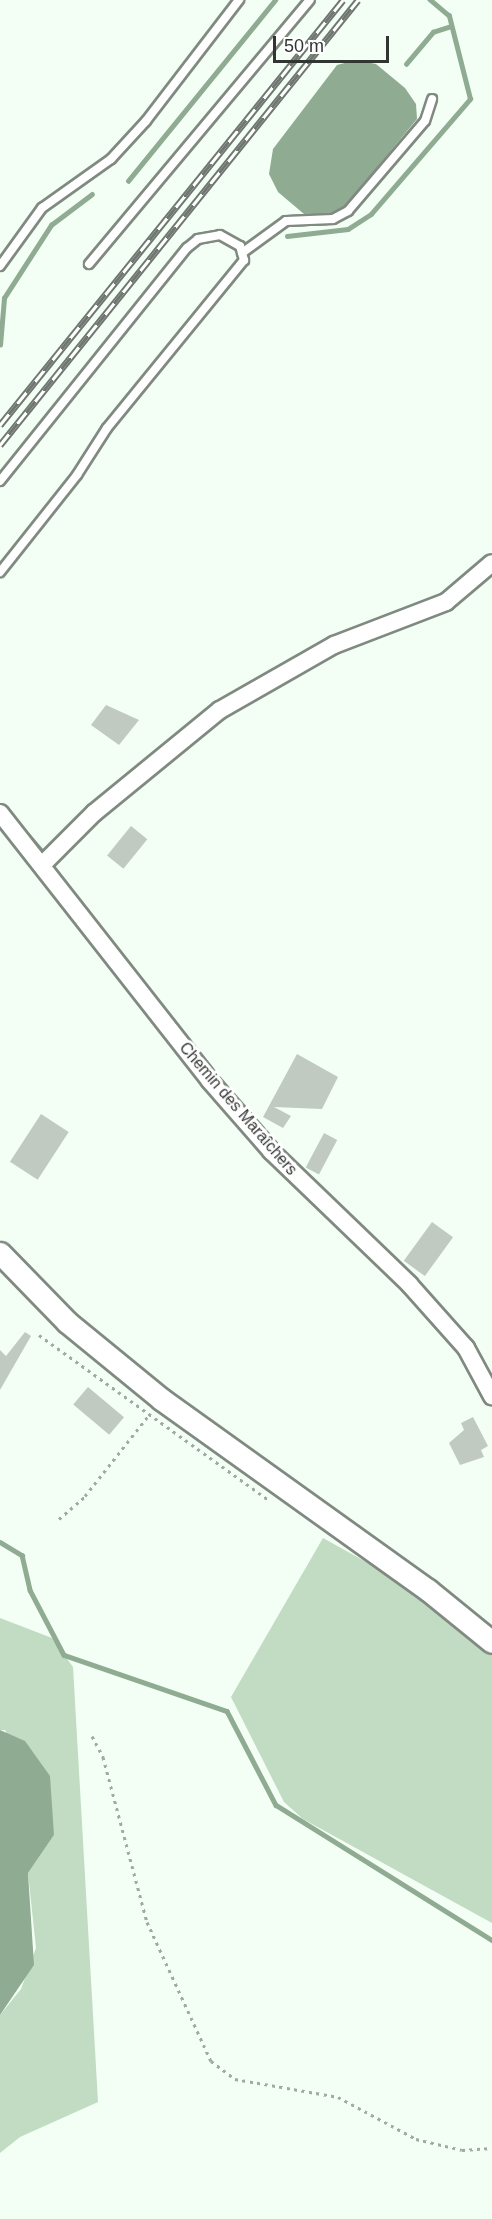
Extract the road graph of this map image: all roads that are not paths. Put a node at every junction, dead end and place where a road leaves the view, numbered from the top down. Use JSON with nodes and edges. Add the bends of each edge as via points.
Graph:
{"nodes":[{"id":1,"x":239,"y":0,"type":"edge"},
{"id":2,"x":310,"y":0,"type":"edge"},
{"id":3,"x":432,"y":99,"type":"dead end"},
{"id":4,"x":242,"y":253,"type":"junction"},
{"id":5,"x":89,"y":264,"type":"dead end"},
{"id":6,"x":0,"y":266,"type":"edge"},
{"id":7,"x":0,"y":482,"type":"edge"},
{"id":8,"x":492,"y":562,"type":"edge"},
{"id":9,"x":0,"y":572,"type":"edge"},
{"id":10,"x":0,"y":813,"type":"edge"},
{"id":11,"x":42,"y":866,"type":"junction"},
{"id":12,"x":0,"y":1253,"type":"edge"},
{"id":13,"x":492,"y":1396,"type":"edge"},
{"id":14,"x":492,"y":1641,"type":"edge"}],
"edges":[{"from":1,"to":6,"type":"lane","via":[[146,121],[111,159],[42,208]]},
{"from":2,"to":5,"type":"lane"},
{"from":3,"to":4,"type":"lane","via":[[425,121],[348,211],[333,219],[286,221]]},
{"from":4,"to":7,"type":"lane","via":[[240,246],[220,236],[198,239],[187,248]]},
{"from":4,"to":9,"type":"lane","via":[[244,260],[107,428],[77,475]]},
{"from":8,"to":11,"type":"street","via":[[446,603],[334,645],[220,710],[94,813]]},
{"from":10,"to":11,"type":"street","name":"Chemin des Maraîchers"},
{"from":11,"to":13,"type":"street","name":"Chemin des Maraîchers","via":[[111,958],[271,1151],[409,1284],[466,1348]]},
{"from":12,"to":14,"type":"street","via":[[67,1322],[161,1399],[429,1590]]}]}
